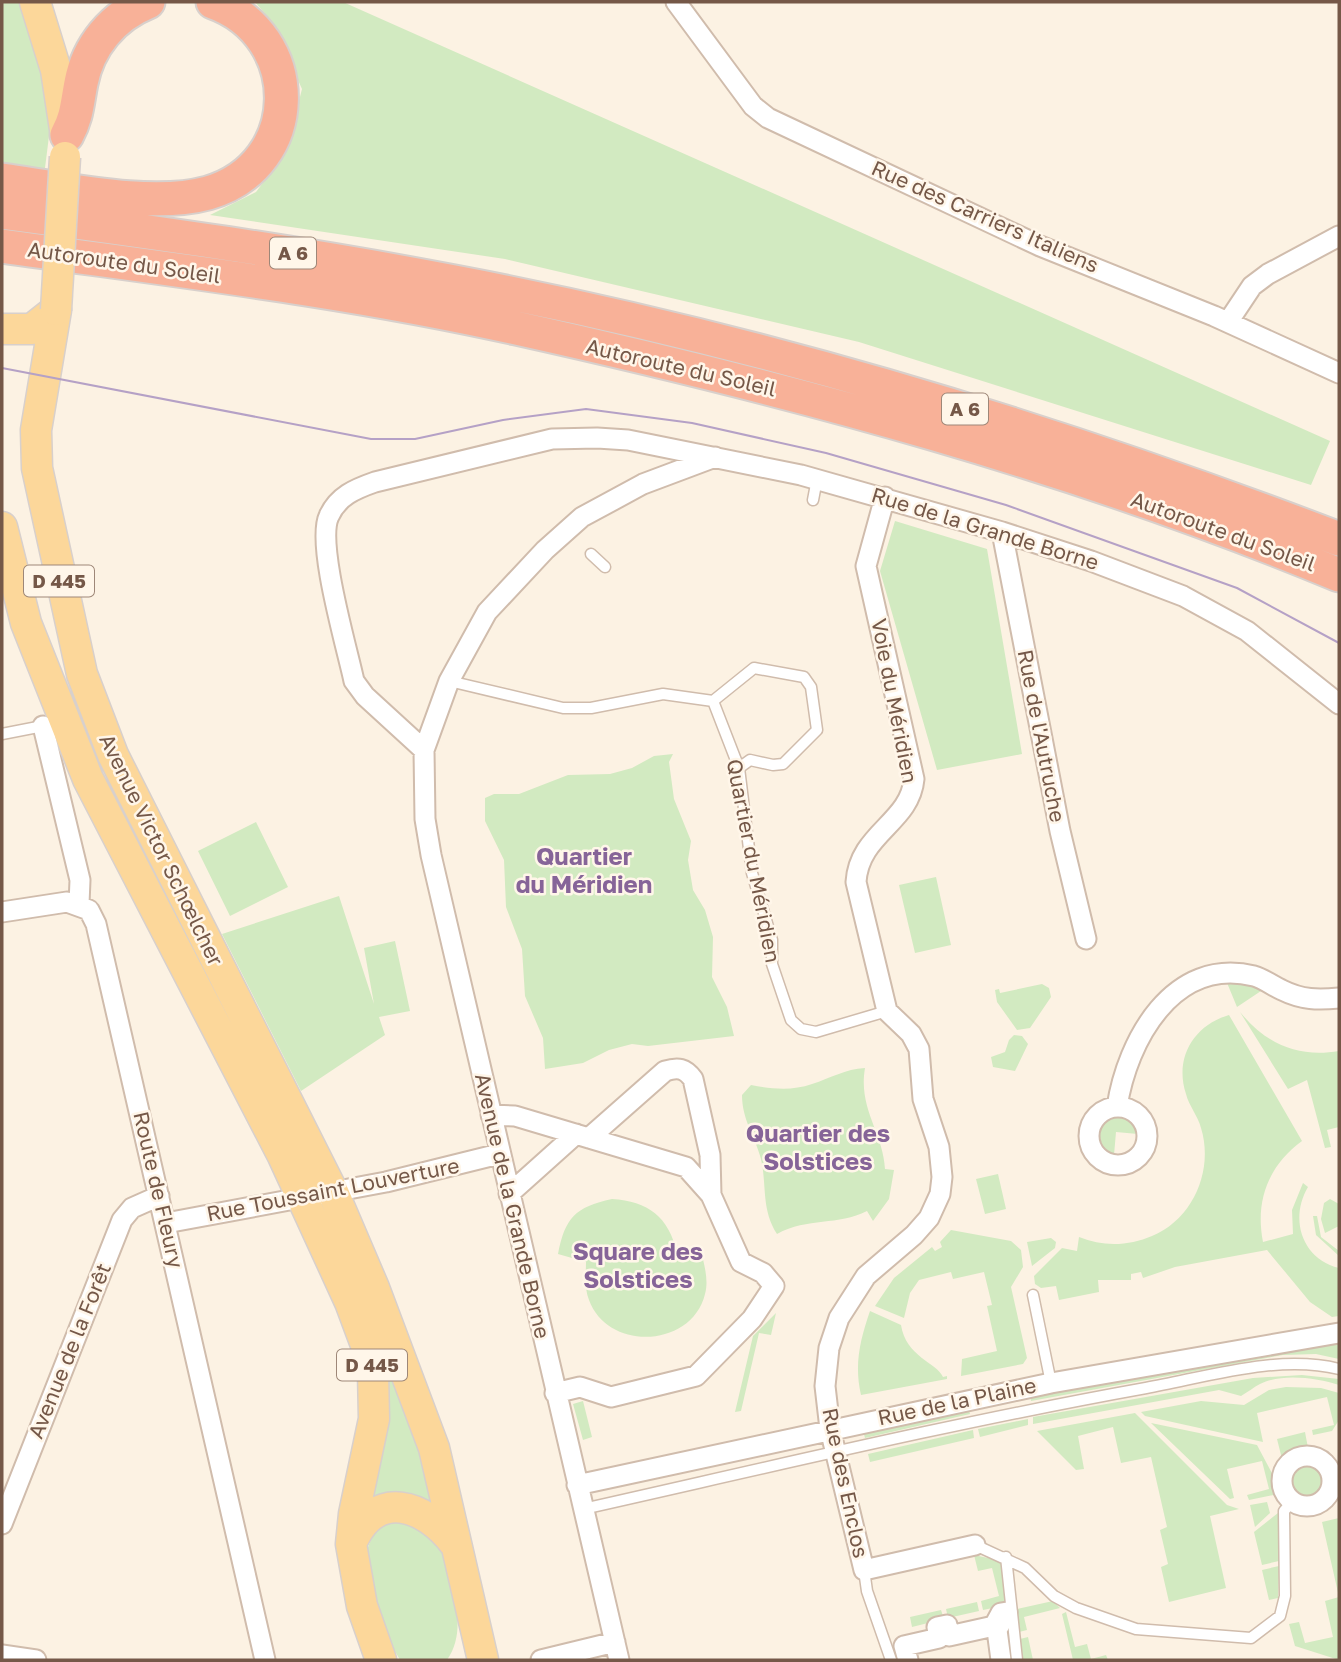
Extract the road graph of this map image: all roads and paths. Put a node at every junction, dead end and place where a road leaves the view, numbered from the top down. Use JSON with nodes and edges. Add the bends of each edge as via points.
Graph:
{"nodes":[{"id":1,"x":36,"y":2,"type":"edge"},
{"id":2,"x":148,"y":2,"type":"edge"},
{"id":3,"x":213,"y":2,"type":"edge"},
{"id":4,"x":676,"y":2,"type":"edge"},
{"id":5,"x":66,"y":146,"type":"junction"},
{"id":6,"x":2,"y":180,"type":"edge"},
{"id":7,"x":2,"y":212,"type":"edge"},
{"id":8,"x":1339,"y":236,"type":"edge"},
{"id":9,"x":2,"y":246,"type":"edge"},
{"id":10,"x":56,"y":310,"type":"junction"},
{"id":11,"x":1228,"y":322,"type":"junction"},
{"id":12,"x":2,"y":329,"type":"edge"},
{"id":13,"x":1339,"y":373,"type":"edge"},
{"id":14,"x":715,"y":457,"type":"junction"},
{"id":15,"x":817,"y":479,"type":"junction"},
{"id":16,"x":885,"y":497,"type":"junction"},
{"id":17,"x":813,"y":500,"type":"dead end"},
{"id":18,"x":2,"y":527,"type":"edge"},
{"id":19,"x":1002,"y":533,"type":"junction"},
{"id":20,"x":1339,"y":539,"type":"edge"},
{"id":21,"x":591,"y":554,"type":"dead end"},
{"id":22,"x":605,"y":567,"type":"dead end"},
{"id":23,"x":1339,"y":575,"type":"edge"},
{"id":24,"x":449,"y":681,"type":"junction"},
{"id":25,"x":713,"y":701,"type":"junction"},
{"id":26,"x":1339,"y":704,"type":"edge"},
{"id":27,"x":49,"y":714,"type":"junction"},
{"id":28,"x":2,"y":734,"type":"edge"},
{"id":29,"x":424,"y":750,"type":"junction"},
{"id":30,"x":739,"y":768,"type":"junction"},
{"id":31,"x":141,"y":851,"type":"junction"},
{"id":32,"x":79,"y":904,"type":"junction"},
{"id":33,"x":2,"y":912,"type":"edge"},
{"id":34,"x":1086,"y":939,"type":"dead end"},
{"id":35,"x":1339,"y":998,"type":"edge"},
{"id":36,"x":887,"y":1011,"type":"junction"},
{"id":37,"x":1117,"y":1107,"type":"dead end"},
{"id":38,"x":491,"y":1115,"type":"junction"},
{"id":39,"x":582,"y":1136,"type":"junction"},
{"id":40,"x":499,"y":1154,"type":"junction"},
{"id":41,"x":333,"y":1192,"type":"junction"},
{"id":42,"x":509,"y":1194,"type":"junction"},
{"id":43,"x":711,"y":1195,"type":"junction"},
{"id":44,"x":159,"y":1196,"type":"junction"},
{"id":45,"x":303,"y":1198,"type":"junction"},
{"id":46,"x":166,"y":1223,"type":"junction"},
{"id":47,"x":1033,"y":1295,"type":"dead end"},
{"id":48,"x":1339,"y":1333,"type":"edge"},
{"id":49,"x":1339,"y":1369,"type":"edge"},
{"id":50,"x":1051,"y":1383,"type":"junction"},
{"id":51,"x":555,"y":1393,"type":"junction"},
{"id":52,"x":830,"y":1429,"type":"junction"},
{"id":53,"x":837,"y":1453,"type":"junction"},
{"id":54,"x":577,"y":1485,"type":"junction"},
{"id":55,"x":1292,"y":1502,"type":"dead end"},
{"id":56,"x":583,"y":1509,"type":"junction"},
{"id":57,"x":2,"y":1524,"type":"edge"},
{"id":58,"x":351,"y":1544,"type":"junction"},
{"id":59,"x":455,"y":1545,"type":"junction"},
{"id":60,"x":975,"y":1545,"type":"joint"},
{"id":61,"x":1006,"y":1557,"type":"junction"},
{"id":62,"x":864,"y":1570,"type":"junction"},
{"id":63,"x":471,"y":1618,"type":"junction"},
{"id":64,"x":617,"y":1651,"type":"edge"},
{"id":65,"x":2,"y":1655,"type":"edge"},
{"id":66,"x":36,"y":1660,"type":"edge"},
{"id":67,"x":265,"y":1660,"type":"edge"},
{"id":68,"x":381,"y":1660,"type":"edge"},
{"id":69,"x":466,"y":1660,"type":"edge"},
{"id":70,"x":483,"y":1660,"type":"edge"},
{"id":71,"x":541,"y":1660,"type":"edge"},
{"id":72,"x":891,"y":1660,"type":"edge"},
{"id":73,"x":908,"y":1660,"type":"edge"},
{"id":74,"x":1000,"y":1660,"type":"edge"},
{"id":75,"x":1017,"y":1660,"type":"edge"}],
"edges":[{"from":1,"to":5,"type":"main road","name":"Avenue Victor Schœlcher","number":"D 445","via":[[56,70]]},
{"from":2,"to":5,"type":"highway","via":[[121,16],[95,45],[83,72],[77,117]]},
{"from":3,"to":6,"type":"highway","via":[[254,28],[279,77],[279,121],[271,144],[252,168],[222,188],[174,199]]},
{"from":4,"to":11,"type":"street","name":"Rue des Carriers Italiens","via":[[753,106],[768,118],[1040,246]]},
{"from":5,"to":10,"type":"main road","name":"Avenue Victor Schœlcher","number":"D 445","bridge":true},
{"from":7,"to":20,"type":"highway","name":"Autoroute du Soleil","number":"A 6","via":[[292,253],[456,282],[651,325],[963,409],[1173,477]]},
{"from":8,"to":11,"type":"street","via":[[1252,286]]},
{"from":9,"to":23,"type":"highway","name":"Autoroute du Soleil","number":"A 6","via":[[267,282],[435,312],[762,386],[1027,463],[1254,539]]},
{"from":10,"to":12,"type":"main road","via":[[32,329]]},
{"from":10,"to":31,"type":"main road","name":"Avenue Victor Schœlcher","number":"D 445","via":[[36,430],[37,468],[82,674],[113,755]]},
{"from":11,"to":13,"type":"street","name":"Rue des Carriers Italiens"},
{"from":14,"to":15,"type":"street","name":"Rue de la Grande Borne"},
{"from":14,"to":24,"type":"street","name":"Avenue de la Grande Borne","via":[[643,484],[582,517],[487,612]]},
{"from":14,"to":29,"type":"street","name":"Rue de la Grande Borne","via":[[628,440],[552,439],[348,492],[327,519],[327,558],[354,681]]},
{"from":15,"to":16,"type":"street","name":"Rue de la Grande Borne"},
{"from":15,"to":17,"type":"lane"},
{"from":16,"to":19,"type":"street","name":"Rue de la Grande Borne"},
{"from":16,"to":36,"type":"street","name":"Voie du Méridien","via":[[866,566],[914,779],[906,804],[865,847],[856,882]]},
{"from":18,"to":27,"type":"main road","number":"D 445"},
{"from":19,"to":26,"type":"street","name":"Rue de la Grande Borne","via":[[1183,596],[1247,631]]},
{"from":19,"to":34,"type":"street","name":"Rue de l'Autruche","via":[[1060,831]]},
{"from":21,"to":22,"type":"lane"},
{"from":24,"to":25,"type":"lane","via":[[563,708],[591,708],[663,694]]},
{"from":24,"to":29,"type":"street","name":"Avenue de la Grande Borne"},
{"from":25,"to":30,"type":"lane","name":"Quartier du Méridien"},
{"from":25,"to":30,"type":"lane","via":[[754,668],[799,675],[811,687],[817,730],[811,739],[783,764],[750,760]]},
{"from":27,"to":28,"type":"lane"},
{"from":27,"to":31,"type":"main road","name":"Avenue Victor Schœlcher","number":"D 445","via":[[88,779]]},
{"from":27,"to":32,"type":"street","via":[[80,880]]},
{"from":29,"to":38,"type":"street","name":"Avenue de la Grande Borne","via":[[425,819],[431,855]]},
{"from":30,"to":36,"type":"lane","name":"Quartier du Méridien","via":[[752,873],[770,933],[772,964],[791,1020],[816,1032]]},
{"from":31,"to":41,"type":"main road","name":"Avenue Victor Schœlcher","number":"D 445"},
{"from":31,"to":45,"type":"main road","name":"Avenue Victor Schœlcher","number":"D 445"},
{"from":32,"to":33,"type":"street"},
{"from":32,"to":44,"type":"street","name":"Route de Fleury","via":[[89,910],[96,924]]},
{"from":35,"to":37,"type":"street","via":[[1298,998],[1240,973],[1196,981],[1173,995],[1147,1022],[1122,1080]]},
{"from":36,"to":52,"type":"street","name":"Rue des Enclos","via":[[911,1034],[919,1049],[923,1099],[940,1154],[940,1194],[929,1218],[866,1276],[839,1318],[825,1367]]},
{"from":38,"to":39,"type":"street","via":[[516,1116]]},
{"from":38,"to":40,"type":"street","name":"Avenue de la Grande Borne"},
{"from":39,"to":42,"type":"street"},
{"from":39,"to":43,"type":"street","via":[[686,1167]]},
{"from":39,"to":43,"type":"street","via":[[665,1071],[687,1071],[693,1079],[710,1155]]},
{"from":40,"to":41,"type":"street","name":"Rue Toussaint Louverture"},
{"from":40,"to":42,"type":"street","name":"Avenue de la Grande Borne"},
{"from":41,"to":45,"type":"street","name":"Rue Toussaint Louverture"},
{"from":41,"to":59,"type":"main road","name":"Avenue Victor Schœlcher","number":"D 445","via":[[434,1448]]},
{"from":42,"to":51,"type":"street","name":"Avenue de la Grande Borne"},
{"from":43,"to":51,"type":"street","via":[[741,1262],[763,1273],[774,1286],[752,1319],[696,1376],[611,1397],[580,1387]]},
{"from":44,"to":46,"type":"street","name":"Route de Fleury"},
{"from":44,"to":57,"type":"street","name":"Avenue de la Forêt","via":[[131,1208],[122,1220]]},
{"from":45,"to":46,"type":"street","name":"Rue Toussaint Louverture"},
{"from":45,"to":58,"type":"main road","name":"Avenue Victor Schœlcher","number":"D 445","via":[[350,1302],[373,1371],[374,1419]]},
{"from":46,"to":67,"type":"street","name":"Route de Fleury"},
{"from":47,"to":50,"type":"lane"},
{"from":48,"to":50,"type":"street","name":"Rue de la Plaine"},
{"from":49,"to":53,"type":"lane","via":[[1312,1364],[1246,1370],[1030,1409]]},
{"from":50,"to":52,"type":"street","name":"Rue de la Plaine"},
{"from":51,"to":54,"type":"street","name":"Avenue de la Grande Borne"},
{"from":52,"to":53,"type":"street","name":"Rue des Enclos"},
{"from":52,"to":54,"type":"street","name":"Rue de la Plaine"},
{"from":53,"to":56,"type":"lane"},
{"from":53,"to":62,"type":"street","name":"Rue des Enclos"},
{"from":54,"to":56,"type":"street","name":"Avenue de la Grande Borne"},
{"from":55,"to":61,"type":"lane","name":"Rue des Enclos","via":[[1284,1511],[1285,1596],[1280,1616],[1251,1638],[1136,1629],[1054,1596]]},
{"from":56,"to":64,"type":"street","name":"Avenue de la Grande Borne"},
{"from":58,"to":59,"type":"main road","via":[[366,1519],[391,1507],[425,1515],[442,1527]]},
{"from":58,"to":68,"type":"main road","name":"Avenue Victor Schœlcher","number":"D 445","via":[[362,1606]]},
{"from":59,"to":63,"type":"main road","name":"Avenue Victor Schœlcher","number":"D 445"},
{"from":60,"to":61,"type":"lane","name":"Rue des Enclos"},
{"from":60,"to":62,"type":"street","name":"Rue des Enclos"},
{"from":61,"to":75,"type":"lane"},
{"from":62,"to":72,"type":"lane"},
{"from":63,"to":69,"type":"main road"},
{"from":63,"to":70,"type":"main road","name":"Avenue Victor Schœlcher","number":"D 445"},
{"from":64,"to":71,"type":"street"},
{"from":65,"to":66,"type":"street"},
{"from":73,"to":74,"type":"street","via":[[904,1646],[939,1638],[937,1627],[947,1625],[949,1636],[961,1634],[994,1626],[1001,1613],[1007,1612],[998,1629]]}]}
